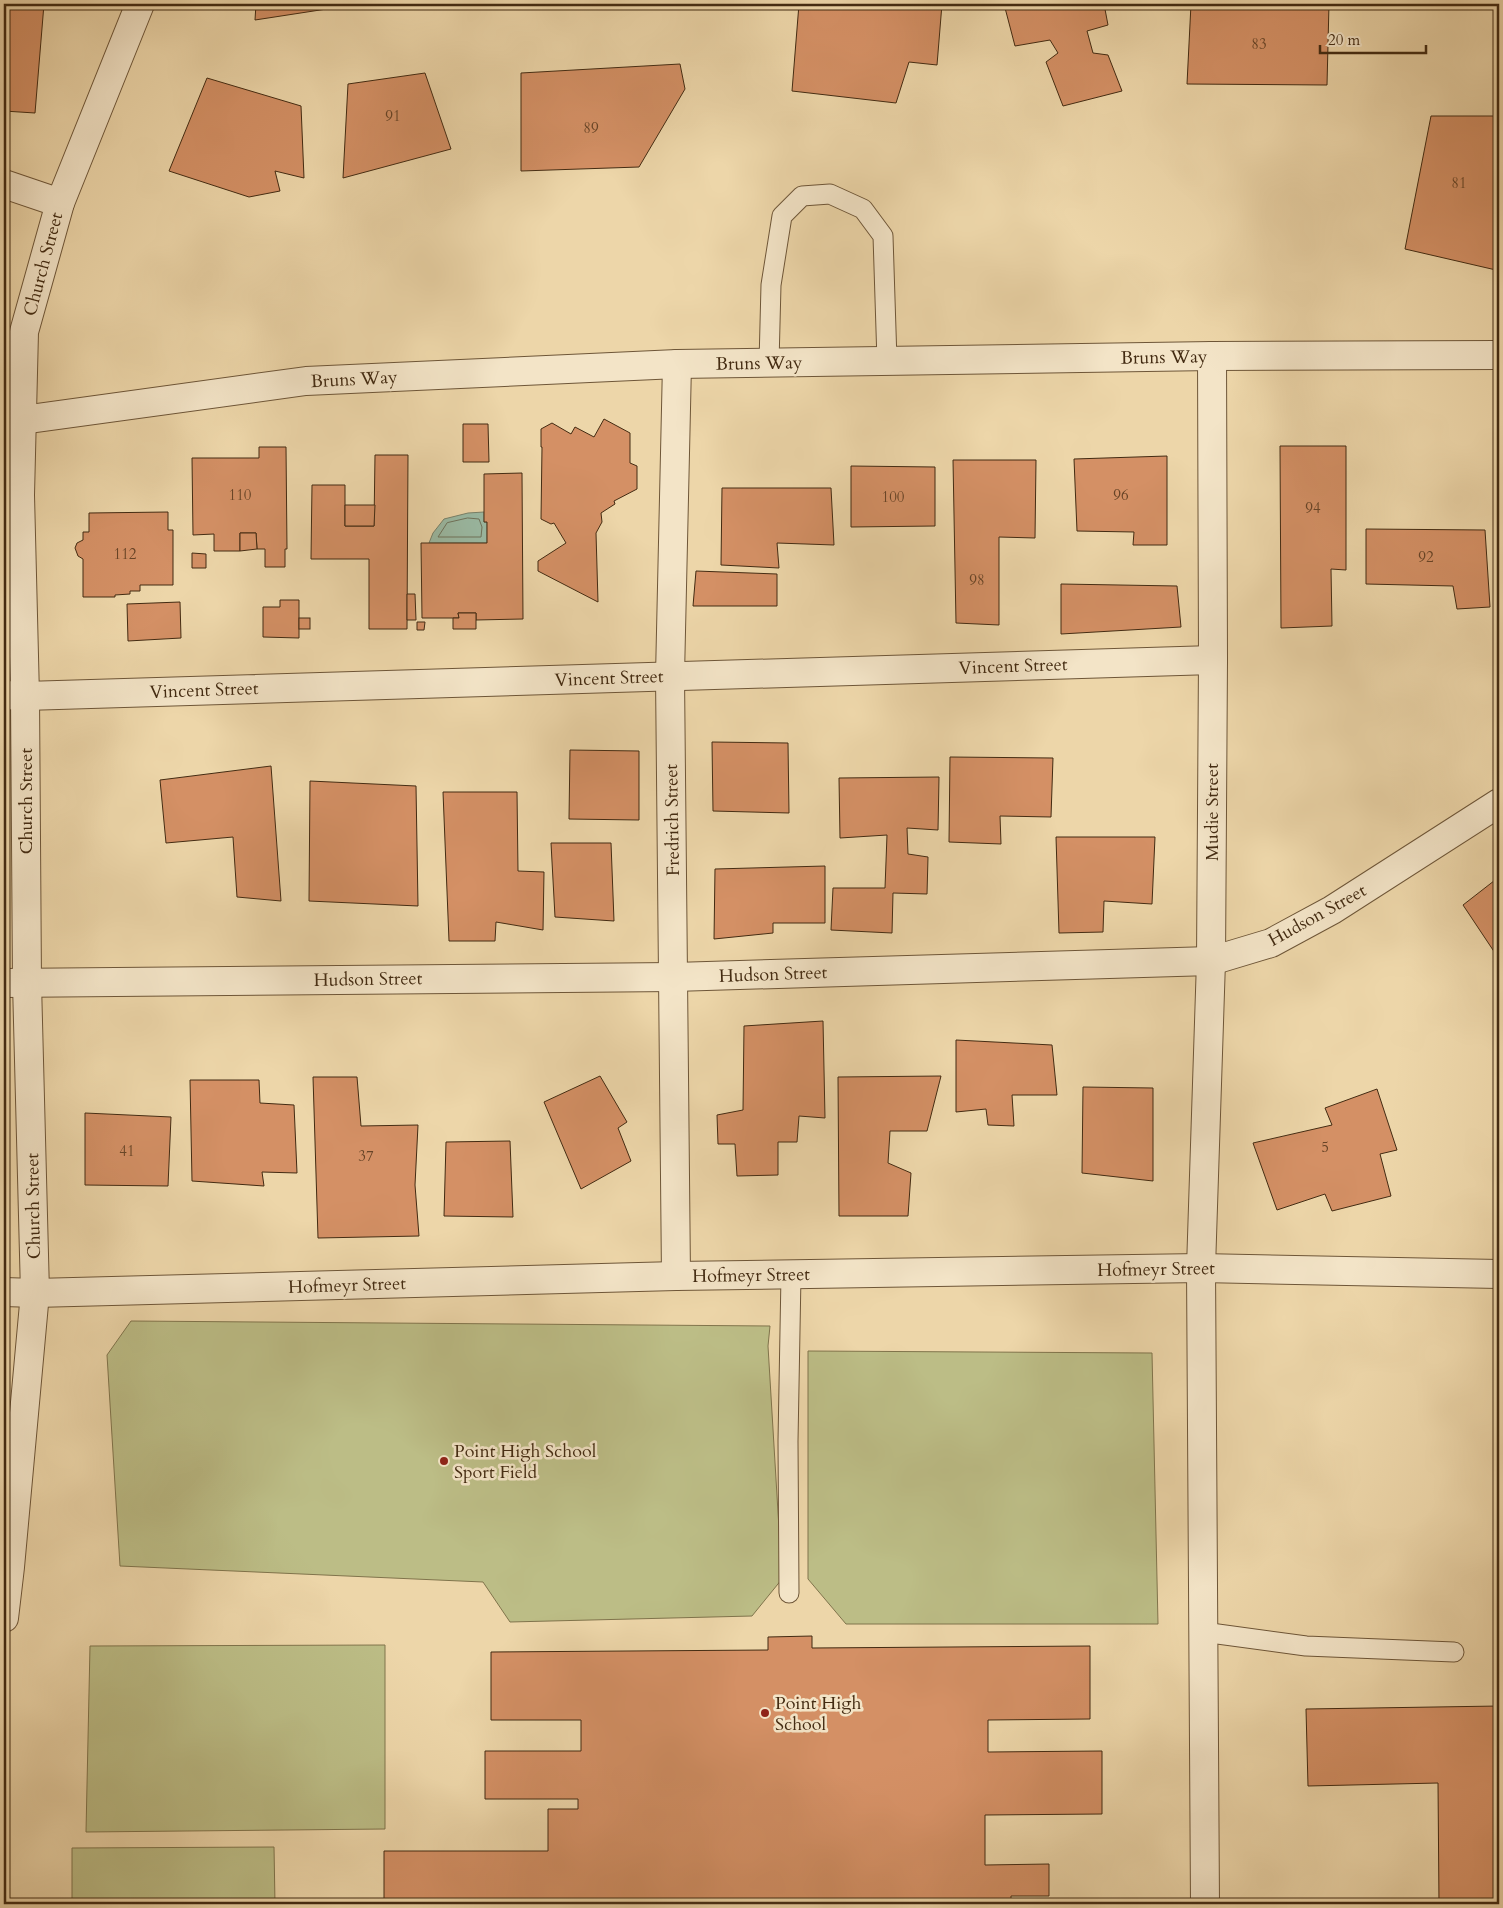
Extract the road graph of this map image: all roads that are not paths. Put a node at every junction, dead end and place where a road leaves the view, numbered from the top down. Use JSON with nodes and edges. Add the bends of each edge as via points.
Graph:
{"nodes":[{"id":1,"x":140,"y":4,"type":"edge"},
{"id":2,"x":4,"y":184,"type":"edge"},
{"id":3,"x":60,"y":203,"type":"junction"},
{"id":4,"x":1499,"y":355,"type":"edge"},
{"id":5,"x":1212,"y":356,"type":"junction"},
{"id":6,"x":887,"y":361,"type":"junction"},
{"id":7,"x":769,"y":363,"type":"junction"},
{"id":8,"x":678,"y":364,"type":"junction"},
{"id":9,"x":22,"y":420,"type":"junction"},
{"id":10,"x":12,"y":493,"type":"edge"},
{"id":11,"x":1213,"y":660,"type":"junction"},
{"id":12,"x":670,"y":676,"type":"junction"},
{"id":13,"x":14,"y":695,"type":"edge"},
{"id":14,"x":1499,"y":803,"type":"edge"},
{"id":15,"x":1211,"y":961,"type":"junction"},
{"id":16,"x":674,"y":977,"type":"junction"},
{"id":17,"x":15,"y":983,"type":"edge"},
{"id":18,"x":1202,"y":1268,"type":"junction"},
{"id":19,"x":1499,"y":1274,"type":"edge"},
{"id":20,"x":791,"y":1275,"type":"junction"},
{"id":21,"x":676,"y":1276,"type":"junction"},
{"id":22,"x":4,"y":1292,"type":"edge"},
{"id":23,"x":35,"y":1293,"type":"junction"},
{"id":24,"x":789,"y":1593,"type":"dead end"},
{"id":25,"x":4,"y":1618,"type":"edge"},
{"id":26,"x":1204,"y":1632,"type":"junction"},
{"id":27,"x":1454,"y":1652,"type":"dead end"},
{"id":28,"x":1205,"y":1904,"type":"edge"}],
"edges":[{"from":1,"to":3,"type":"street","name":"Church Street"},
{"from":2,"to":3,"type":"street"},
{"from":3,"to":9,"type":"street","name":"Church Street","via":[[24,332]]},
{"from":4,"to":5,"type":"street","name":"Bruns Way"},
{"from":5,"to":6,"type":"street","name":"Bruns Way"},
{"from":5,"to":11,"type":"street","name":"Mudie Street"},
{"from":6,"to":7,"type":"street","name":"Bruns Way"},
{"from":6,"to":7,"type":"lane","via":[[883,236],[863,209],[830,194],[802,196],[782,216],[770,285]]},
{"from":7,"to":8,"type":"street","name":"Bruns Way"},
{"from":8,"to":9,"type":"street","name":"Bruns Way","via":[[306,381]]},
{"from":8,"to":12,"type":"street","name":"Fredrich Street"},
{"from":9,"to":10,"type":"street","name":"Church Street"},
{"from":10,"to":13,"type":"street","name":"Church Street"},
{"from":11,"to":12,"type":"street","name":"Vincent Street"},
{"from":11,"to":15,"type":"street","name":"Mudie Street"},
{"from":12,"to":13,"type":"street","name":"Vincent Street"},
{"from":12,"to":16,"type":"street","name":"Fredrich Street"},
{"from":13,"to":17,"type":"street","name":"Church Street"},
{"from":14,"to":15,"type":"street","name":"Hudson Street","via":[[1323,915],[1271,943]]},
{"from":15,"to":16,"type":"street","name":"Hudson Street"},
{"from":15,"to":18,"type":"street","name":"Mudie Street"},
{"from":16,"to":17,"type":"street","name":"Hudson Street"},
{"from":16,"to":21,"type":"street","name":"Fredrich Street"},
{"from":17,"to":23,"type":"street","name":"Church Street"},
{"from":18,"to":19,"type":"street","name":"Hofmeyr Street"},
{"from":18,"to":20,"type":"street","name":"Hofmeyr Street"},
{"from":18,"to":26,"type":"street","name":"Mudie Street"},
{"from":20,"to":21,"type":"street","name":"Hofmeyr Street"},
{"from":20,"to":24,"type":"lane"},
{"from":21,"to":23,"type":"street","name":"Hofmeyr Street"},
{"from":22,"to":23,"type":"street","name":"Hofmeyr Street"},
{"from":23,"to":25,"type":"street","name":"Church Street"},
{"from":26,"to":27,"type":"lane","via":[[1306,1646]]},
{"from":26,"to":28,"type":"street","name":"Mudie Street"}]}
